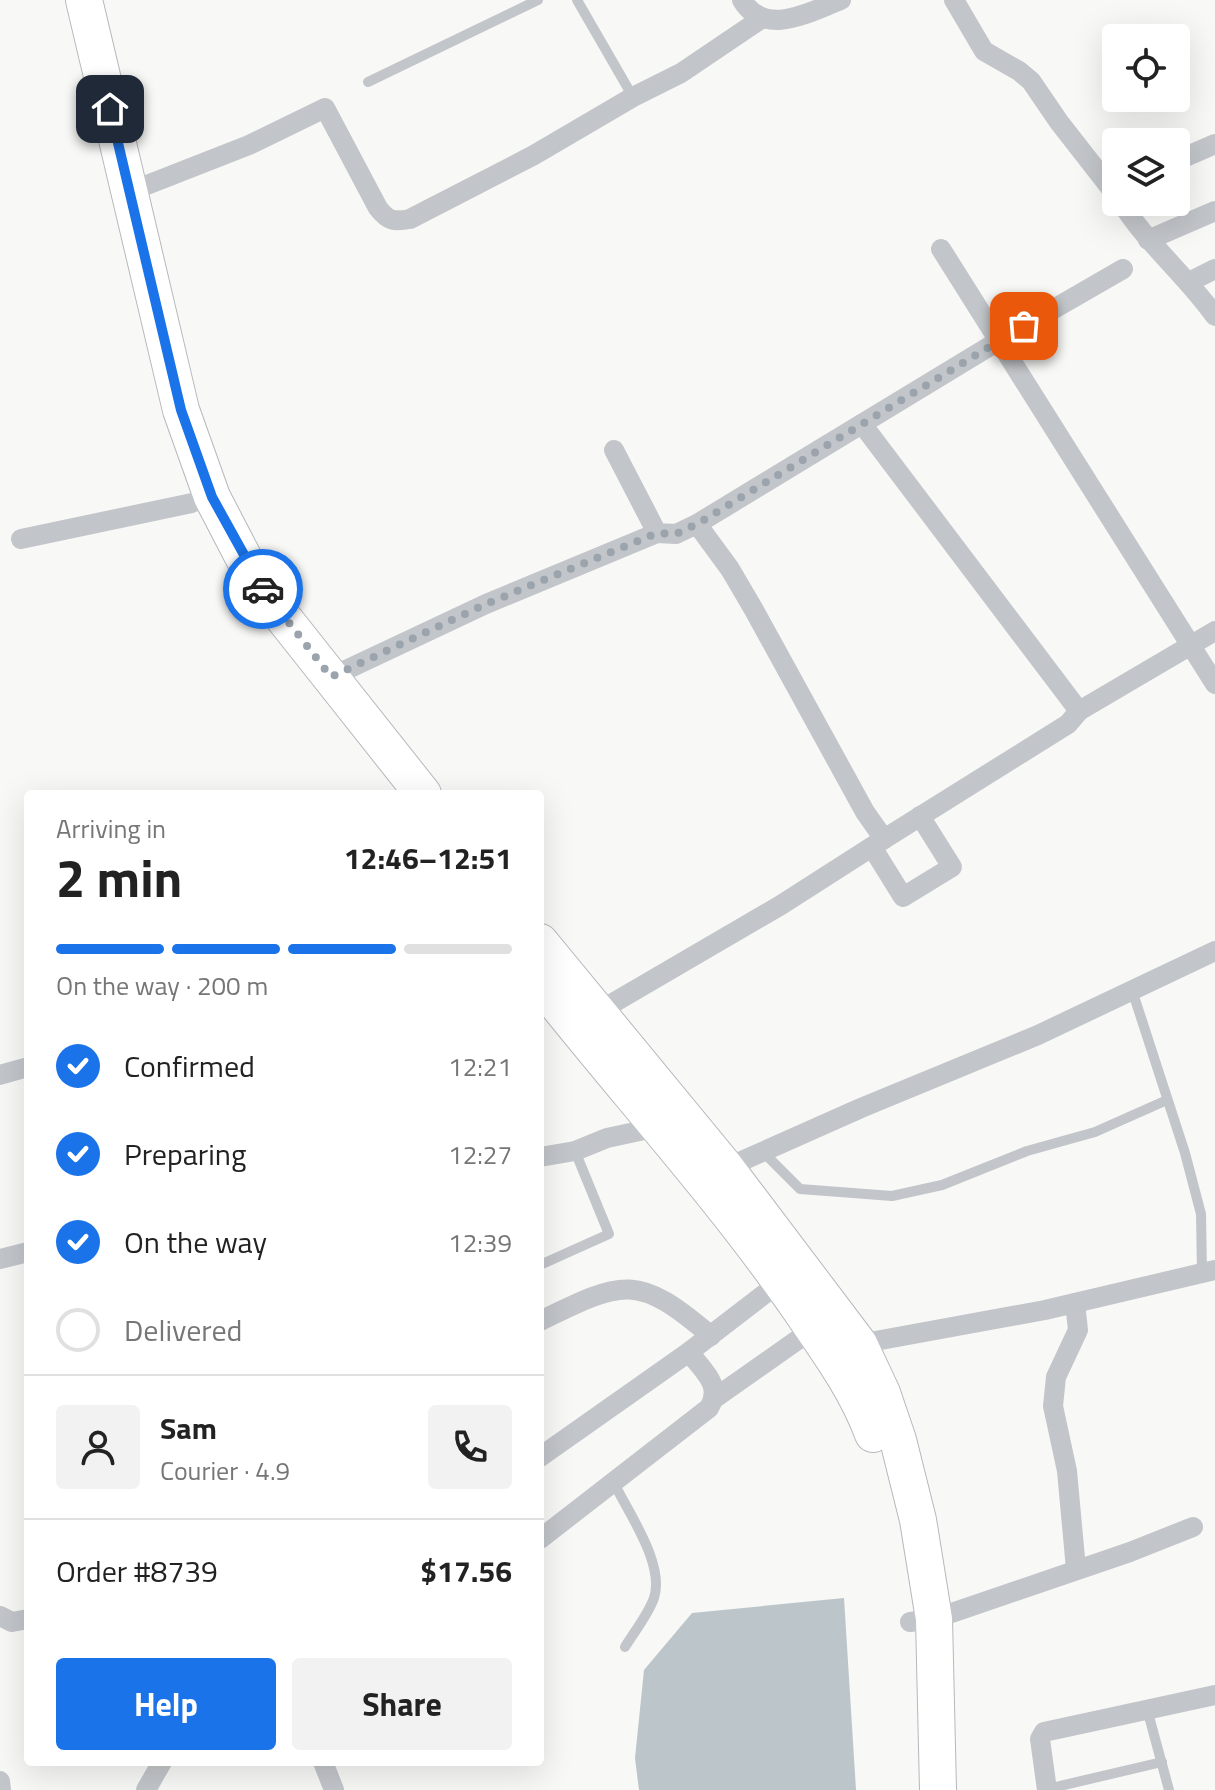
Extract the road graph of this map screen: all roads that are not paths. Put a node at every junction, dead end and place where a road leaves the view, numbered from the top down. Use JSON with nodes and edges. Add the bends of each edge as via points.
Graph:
{"nodes":[{"id":1,"x":66,"y":0,"type":"edge"},
{"id":2,"x":84,"y":0,"type":"edge"},
{"id":3,"x":538,"y":0,"type":"edge"},
{"id":4,"x":577,"y":0,"type":"edge"},
{"id":5,"x":742,"y":0,"type":"edge"},
{"id":6,"x":841,"y":0,"type":"edge"},
{"id":7,"x":954,"y":0,"type":"edge"},
{"id":8,"x":761,"y":19,"type":"junction"},
{"id":9,"x":368,"y":82,"type":"dead end"},
{"id":10,"x":633,"y":97,"type":"junction"},
{"id":11,"x":1215,"y":144,"type":"edge"},
{"id":12,"x":1190,"y":155,"type":"edge"},
{"id":13,"x":1102,"y":177,"type":"edge"},
{"id":14,"x":129,"y":192,"type":"junction"},
{"id":15,"x":1215,"y":211,"type":"edge"},
{"id":16,"x":1131,"y":216,"type":"edge"},
{"id":17,"x":1148,"y":240,"type":"junction"},
{"id":18,"x":941,"y":249,"type":"dead end"},
{"id":19,"x":1123,"y":269,"type":"dead end"},
{"id":20,"x":1215,"y":269,"type":"edge"},
{"id":21,"x":1189,"y":282,"type":"junction"},
{"id":22,"x":1215,"y":316,"type":"edge"},
{"id":23,"x":1000,"y":340,"type":"junction"},
{"id":24,"x":862,"y":424,"type":"junction"},
{"id":25,"x":614,"y":450,"type":"dead end"},
{"id":26,"x":192,"y":503,"type":"junction"},
{"id":27,"x":697,"y":524,"type":"junction"},
{"id":28,"x":657,"y":533,"type":"junction"},
{"id":29,"x":21,"y":539,"type":"dead end"},
{"id":30,"x":1215,"y":631,"type":"edge"},
{"id":31,"x":1192,"y":645,"type":"junction"},
{"id":32,"x":331,"y":677,"type":"junction"},
{"id":33,"x":1215,"y":684,"type":"edge"},
{"id":34,"x":1079,"y":711,"type":"junction"},
{"id":35,"x":388,"y":790,"type":"edge"},
{"id":36,"x":420,"y":790,"type":"edge"},
{"id":37,"x":920,"y":816,"type":"junction"},
{"id":38,"x":878,"y":843,"type":"junction"},
{"id":39,"x":544,"y":947,"type":"edge"},
{"id":40,"x":1215,"y":951,"type":"edge"},
{"id":41,"x":544,"y":988,"type":"edge"},
{"id":42,"x":1132,"y":990,"type":"junction"},
{"id":43,"x":596,"y":1013,"type":"junction"},
{"id":44,"x":24,"y":1068,"type":"edge"},
{"id":45,"x":0,"y":1075,"type":"edge"},
{"id":46,"x":1167,"y":1100,"type":"junction"},
{"id":47,"x":658,"y":1127,"type":"junction"},
{"id":48,"x":575,"y":1151,"type":"junction"},
{"id":49,"x":763,"y":1152,"type":"junction"},
{"id":50,"x":544,"y":1156,"type":"edge"},
{"id":51,"x":726,"y":1168,"type":"junction"},
{"id":52,"x":24,"y":1253,"type":"edge"},
{"id":53,"x":0,"y":1259,"type":"edge"},
{"id":54,"x":544,"y":1263,"type":"edge"},
{"id":55,"x":1208,"y":1271,"type":"edge"},
{"id":56,"x":780,"y":1282,"type":"junction"},
{"id":57,"x":1075,"y":1303,"type":"junction"},
{"id":58,"x":544,"y":1319,"type":"edge"},
{"id":59,"x":813,"y":1329,"type":"junction"},
{"id":60,"x":711,"y":1336,"type":"junction"},
{"id":61,"x":859,"y":1344,"type":"junction"},
{"id":62,"x":689,"y":1352,"type":"junction"},
{"id":63,"x":715,"y":1398,"type":"junction"},
{"id":64,"x":544,"y":1454,"type":"edge"},
{"id":65,"x":614,"y":1483,"type":"junction"},
{"id":66,"x":1193,"y":1527,"type":"dead end"},
{"id":67,"x":544,"y":1536,"type":"edge"},
{"id":68,"x":1076,"y":1569,"type":"junction"},
{"id":69,"x":0,"y":1616,"type":"edge"},
{"id":70,"x":24,"y":1620,"type":"edge"},
{"id":71,"x":922,"y":1620,"type":"junction"},
{"id":72,"x":625,"y":1647,"type":"dead end"},
{"id":73,"x":1215,"y":1695,"type":"edge"},
{"id":74,"x":1147,"y":1709,"type":"junction"},
{"id":75,"x":1162,"y":1762,"type":"junction"},
{"id":76,"x":160,"y":1766,"type":"edge"},
{"id":77,"x":325,"y":1766,"type":"edge"},
{"id":78,"x":0,"y":1781,"type":"edge"},
{"id":79,"x":1047,"y":1789,"type":"edge"},
{"id":80,"x":1,"y":1790,"type":"edge"},
{"id":81,"x":146,"y":1790,"type":"edge"},
{"id":82,"x":334,"y":1790,"type":"edge"},
{"id":83,"x":917,"y":1790,"type":"edge"},
{"id":84,"x":938,"y":1790,"type":"edge"},
{"id":85,"x":1169,"y":1790,"type":"edge"}],
"edges":[{"from":1,"to":26,"type":"highway","via":[[158,401]]},
{"from":2,"to":14,"type":"highway"},
{"from":3,"to":9,"type":"lane"},
{"from":4,"to":10,"type":"lane"},
{"from":5,"to":8,"type":"street"},
{"from":6,"to":8,"type":"street","via":[[793,18]]},
{"from":7,"to":13,"type":"street","via":[[984,51],[1031,81]]},
{"from":8,"to":10,"type":"street","via":[[681,73]]},
{"from":10,"to":14,"type":"street","via":[[534,155],[395,222],[378,208],[325,108],[249,145]]},
{"from":11,"to":12,"type":"street"},
{"from":14,"to":32,"type":"highway","via":[[181,410],[212,497],[252,574]]},
{"from":15,"to":17,"type":"street"},
{"from":16,"to":17,"type":"street"},
{"from":17,"to":21,"type":"street"},
{"from":18,"to":23,"type":"street"},
{"from":19,"to":23,"type":"street"},
{"from":20,"to":21,"type":"street"},
{"from":21,"to":22,"type":"street"},
{"from":23,"to":24,"type":"street"},
{"from":23,"to":31,"type":"street"},
{"from":24,"to":27,"type":"street"},
{"from":24,"to":34,"type":"street"},
{"from":25,"to":28,"type":"street"},
{"from":26,"to":29,"type":"street"},
{"from":26,"to":35,"type":"highway","via":[[233,582]]},
{"from":27,"to":28,"type":"street","via":[[676,534]]},
{"from":27,"to":38,"type":"street","via":[[738,582]]},
{"from":28,"to":32,"type":"street","via":[[486,604]]},
{"from":30,"to":31,"type":"street"},
{"from":31,"to":33,"type":"street"},
{"from":31,"to":34,"type":"street"},
{"from":32,"to":36,"type":"highway"},
{"from":34,"to":37,"type":"street","via":[[1068,724]]},
{"from":37,"to":38,"type":"street"},
{"from":37,"to":38,"type":"street","via":[[952,867],[903,897]]},
{"from":38,"to":43,"type":"street"},
{"from":39,"to":43,"type":"highway"},
{"from":40,"to":42,"type":"street"},
{"from":41,"to":47,"type":"highway"},
{"from":42,"to":46,"type":"lane"},
{"from":42,"to":49,"type":"street"},
{"from":43,"to":51,"type":"highway"},
{"from":44,"to":45,"type":"street"},
{"from":46,"to":49,"type":"lane","via":[[1095,1132],[1027,1151],[942,1185],[892,1196],[800,1189]]},
{"from":46,"to":55,"type":"lane","via":[[1201,1214]]},
{"from":47,"to":48,"type":"street"},
{"from":47,"to":56,"type":"highway"},
{"from":48,"to":50,"type":"street"},
{"from":48,"to":54,"type":"lane","via":[[609,1234]]},
{"from":49,"to":51,"type":"street"},
{"from":51,"to":61,"type":"highway"},
{"from":52,"to":53,"type":"street"},
{"from":55,"to":57,"type":"street"},
{"from":56,"to":59,"type":"highway"},
{"from":56,"to":60,"type":"street"},
{"from":57,"to":61,"type":"street"},
{"from":57,"to":68,"type":"street","via":[[1078,1330],[1056,1377],[1053,1406],[1067,1471]]},
{"from":58,"to":60,"type":"street","via":[[593,1295],[643,1290],[667,1301]]},
{"from":59,"to":63,"type":"street"},
{"from":59,"to":71,"type":"highway","via":[[861,1403],[879,1449]]},
{"from":60,"to":62,"type":"street"},
{"from":61,"to":71,"type":"highway","via":[[898,1440],[918,1520]]},
{"from":62,"to":63,"type":"street","via":[[715,1387]]},
{"from":62,"to":64,"type":"street"},
{"from":63,"to":65,"type":"street"},
{"from":65,"to":67,"type":"street"},
{"from":65,"to":72,"type":"lane","via":[[654,1562],[657,1583],[653,1601]]},
{"from":66,"to":68,"type":"street"},
{"from":68,"to":71,"type":"street"},
{"from":69,"to":70,"type":"street","via":[[12,1622]]},
{"from":71,"to":83,"type":"highway"},
{"from":71,"to":84,"type":"highway"},
{"from":73,"to":74,"type":"street"},
{"from":74,"to":75,"type":"lane"},
{"from":74,"to":79,"type":"street","via":[[1044,1732],[1040,1739]]},
{"from":75,"to":79,"type":"lane"},
{"from":75,"to":85,"type":"lane"},
{"from":76,"to":81,"type":"street"},
{"from":77,"to":82,"type":"street"},
{"from":78,"to":80,"type":"street"}]}
